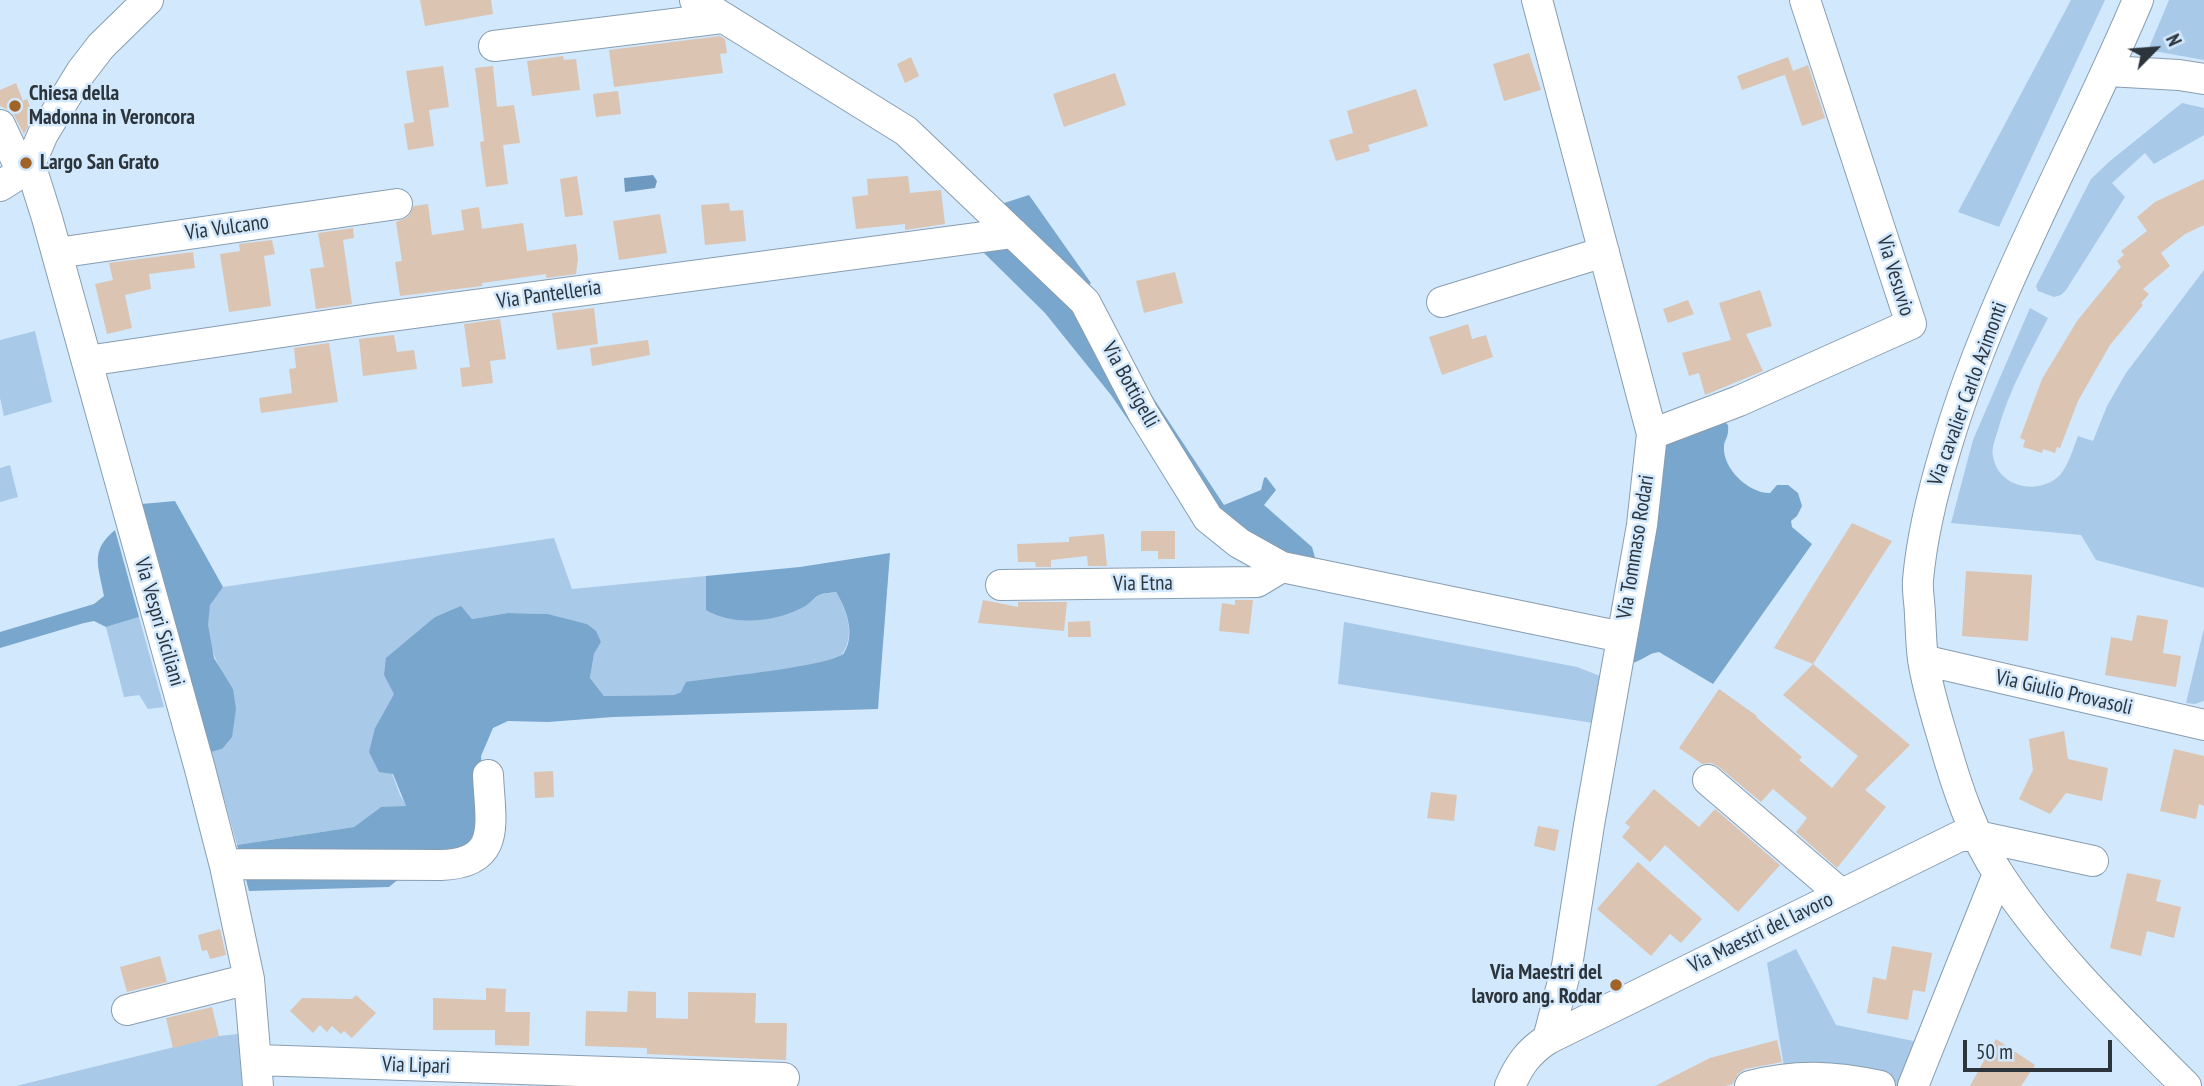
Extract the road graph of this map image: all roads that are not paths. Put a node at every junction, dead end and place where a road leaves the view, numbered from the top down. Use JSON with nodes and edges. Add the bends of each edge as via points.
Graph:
{"nodes":[{"id":1,"x":148,"y":0,"type":"edge"},
{"id":2,"x":695,"y":0,"type":"edge"},
{"id":3,"x":1537,"y":0,"type":"edge"},
{"id":4,"x":1805,"y":0,"type":"edge"},
{"id":5,"x":2138,"y":0,"type":"edge"},
{"id":6,"x":722,"y":18,"type":"junction"},
{"id":7,"x":494,"y":46,"type":"dead end"},
{"id":8,"x":2108,"y":71,"type":"junction"},
{"id":9,"x":2204,"y":79,"type":"edge"},
{"id":10,"x":0,"y":125,"type":"edge"},
{"id":11,"x":16,"y":175,"type":"edge"},
{"id":12,"x":397,"y":204,"type":"dead end"},
{"id":13,"x":1013,"y":233,"type":"junction"},
{"id":14,"x":1604,"y":252,"type":"junction"},
{"id":15,"x":57,"y":253,"type":"junction"},
{"id":16,"x":1442,"y":302,"type":"dead end"},
{"id":17,"x":87,"y":361,"type":"junction"},
{"id":18,"x":1652,"y":434,"type":"junction"},
{"id":19,"x":1282,"y":567,"type":"junction"},
{"id":20,"x":1001,"y":585,"type":"dead end"},
{"id":21,"x":1622,"y":637,"type":"junction"},
{"id":22,"x":1923,"y":660,"type":"junction"},
{"id":23,"x":2204,"y":725,"type":"edge"},
{"id":24,"x":488,"y":775,"type":"dead end"},
{"id":25,"x":1709,"y":780,"type":"dead end"},
{"id":26,"x":1977,"y":836,"type":"junction"},
{"id":27,"x":2093,"y":861,"type":"dead end"},
{"id":28,"x":225,"y":866,"type":"junction"},
{"id":29,"x":1998,"y":874,"type":"junction"},
{"id":30,"x":1841,"y":894,"type":"junction"},
{"id":31,"x":249,"y":979,"type":"junction"},
{"id":32,"x":127,"y":1010,"type":"dead end"},
{"id":33,"x":1548,"y":1039,"type":"junction"},
{"id":34,"x":258,"y":1073,"type":"edge"},
{"id":35,"x":784,"y":1078,"type":"dead end"},
{"id":36,"x":1510,"y":1086,"type":"edge"},
{"id":37,"x":1750,"y":1086,"type":"edge"},
{"id":38,"x":1880,"y":1086,"type":"edge"},
{"id":39,"x":1913,"y":1086,"type":"edge"},
{"id":40,"x":2186,"y":1086,"type":"edge"}],
"edges":[{"from":1,"to":11,"type":"street","via":[[101,46]]},
{"from":2,"to":6,"type":"street","name":"Via Bottigelli"},
{"from":3,"to":14,"type":"street","name":"Via Tommaso Rodari"},
{"from":4,"to":18,"type":"street","name":"Via Vesuvio","via":[[1911,324],[1739,401]]},
{"from":5,"to":8,"type":"street","name":"Via cavalier Carlo Azimonti"},
{"from":6,"to":7,"type":"street"},
{"from":6,"to":13,"type":"street","name":"Via Bottigelli","via":[[906,131]]},
{"from":8,"to":9,"type":"street"},
{"from":8,"to":22,"type":"street","name":"Via cavalier Carlo Azimonti","via":[[1982,341],[1954,420],[1929,506],[1918,582]]},
{"from":10,"to":11,"type":"street","name":"Via Vespri Siciliani"},
{"from":11,"to":15,"type":"street","name":"Via Vespri Siciliani"},
{"from":12,"to":15,"type":"street","name":"Via Vulcano"},
{"from":13,"to":17,"type":"street","name":"Via Pantelleria","via":[[376,317]]},
{"from":13,"to":19,"type":"street","name":"Via Bottigelli","via":[[1084,302],[1143,413],[1208,518],[1238,543]]},
{"from":14,"to":16,"type":"street"},
{"from":14,"to":18,"type":"street","name":"Via Tommaso Rodari"},
{"from":15,"to":17,"type":"street","name":"Via Vespri Siciliani"},
{"from":17,"to":28,"type":"street","name":"Via Vespri Siciliani"},
{"from":18,"to":21,"type":"street","name":"Via Tommaso Rodari"},
{"from":19,"to":20,"type":"street","name":"Via Etna","via":[[1257,582]]},
{"from":19,"to":21,"type":"street","name":"Via Bottigelli"},
{"from":21,"to":33,"type":"street","name":"Via Tommaso Rodari","via":[[1567,966]]},
{"from":22,"to":23,"type":"street","name":"Via Giulio Provasoli"},
{"from":22,"to":26,"type":"street","name":"Via cavalier Carlo Azimonti","via":[[1953,774]]},
{"from":24,"to":28,"type":"street","via":[[486,844],[464,863]]},
{"from":25,"to":30,"type":"street","name":"Via Maestri del lavoro"},
{"from":26,"to":27,"type":"street"},
{"from":26,"to":29,"type":"street","name":"Via cavalier Carlo Azimonti"},
{"from":26,"to":30,"type":"street","name":"Via Maestri del lavoro","via":[[1960,836]]},
{"from":28,"to":31,"type":"street","name":"Via Vespri Siciliani"},
{"from":29,"to":39,"type":"street"},
{"from":29,"to":40,"type":"street","name":"Via cavalier Carlo Azimonti","via":[[2037,929]]},
{"from":30,"to":33,"type":"street","name":"Via Maestri del lavoro"},
{"from":31,"to":32,"type":"street"},
{"from":31,"to":34,"type":"street","name":"Via Vespri Siciliani"},
{"from":33,"to":36,"type":"street","via":[[1523,1060]]},
{"from":34,"to":35,"type":"street","name":"Via Lipari"},
{"from":37,"to":38,"type":"street","via":[[1823,1077]]}]}
